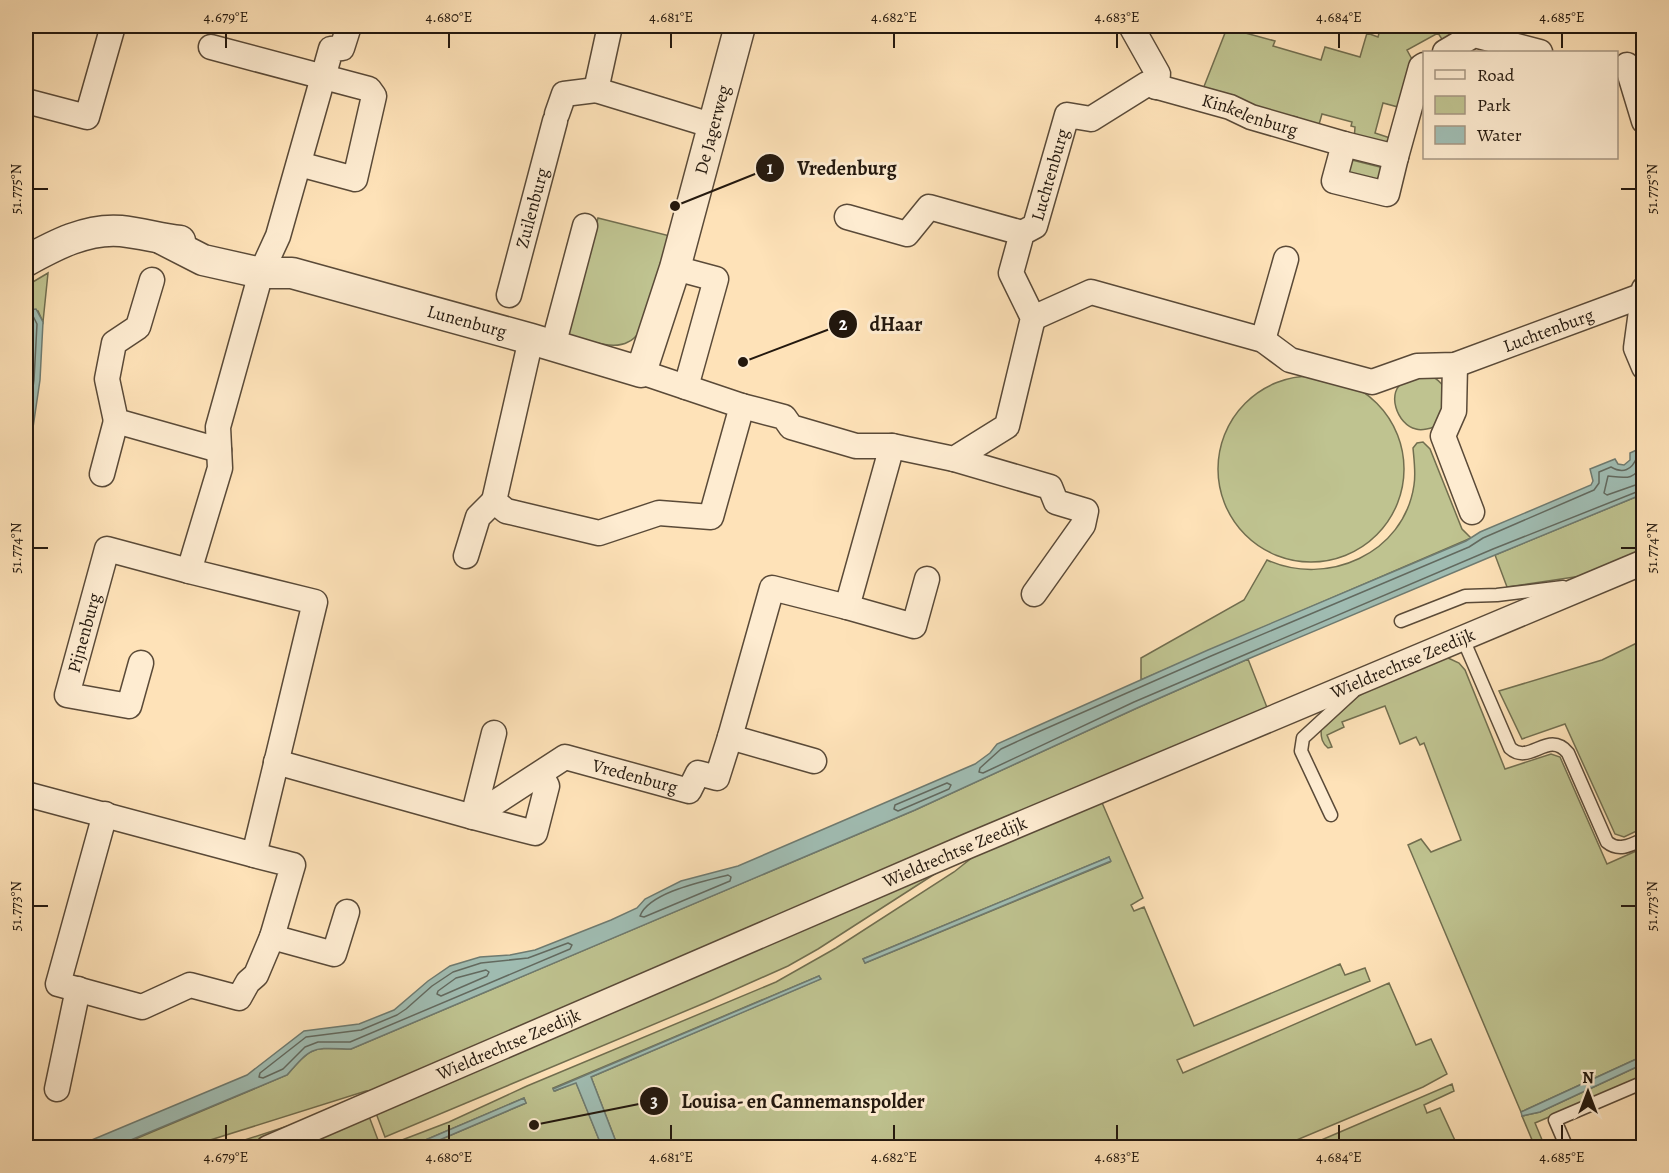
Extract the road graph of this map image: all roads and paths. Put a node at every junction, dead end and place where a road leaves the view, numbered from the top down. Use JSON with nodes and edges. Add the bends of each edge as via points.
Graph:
{"nodes":[{"id":1,"x":113,"y":26,"type":"edge"},
{"id":2,"x":349,"y":26,"type":"edge"},
{"id":3,"x":610,"y":26,"type":"edge"},
{"id":4,"x":740,"y":26,"type":"edge"},
{"id":5,"x":1131,"y":26,"type":"edge"},
{"id":6,"x":1472,"y":30,"type":"edge"},
{"id":7,"x":211,"y":47,"type":"dead end"},
{"id":8,"x":1446,"y":51,"type":"edge"},
{"id":9,"x":1537,"y":51,"type":"edge"},
{"id":10,"x":1629,"y":63,"type":"edge"},
{"id":11,"x":1423,"y":66,"type":"edge"},
{"id":12,"x":323,"y":76,"type":"junction"},
{"id":13,"x":1156,"y":87,"type":"junction"},
{"id":14,"x":596,"y":90,"type":"junction"},
{"id":15,"x":26,"y":100,"type":"edge"},
{"id":16,"x":1644,"y":121,"type":"edge"},
{"id":17,"x":714,"y":126,"type":"junction"},
{"id":18,"x":1344,"y":144,"type":"junction"},
{"id":19,"x":1396,"y":157,"type":"junction"},
{"id":20,"x":299,"y":164,"type":"junction"},
{"id":21,"x":847,"y":217,"type":"dead end"},
{"id":22,"x":585,"y":226,"type":"dead end"},
{"id":23,"x":1022,"y":232,"type":"junction"},
{"id":24,"x":1286,"y":259,"type":"dead end"},
{"id":25,"x":26,"y":261,"type":"edge"},
{"id":26,"x":675,"y":268,"type":"junction"},
{"id":27,"x":273,"y":269,"type":"junction"},
{"id":28,"x":152,"y":280,"type":"dead end"},
{"id":29,"x":1642,"y":292,"type":"edge"},
{"id":30,"x":509,"y":295,"type":"dead end"},
{"id":31,"x":1034,"y":318,"type":"junction"},
{"id":32,"x":1263,"y":340,"type":"junction"},
{"id":33,"x":542,"y":343,"type":"junction"},
{"id":34,"x":1455,"y":365,"type":"junction"},
{"id":35,"x":1644,"y":367,"type":"edge"},
{"id":36,"x":641,"y":372,"type":"junction"},
{"id":37,"x":686,"y":387,"type":"junction"},
{"id":38,"x":742,"y":406,"type":"junction"},
{"id":39,"x":116,"y":420,"type":"junction"},
{"id":40,"x":892,"y":446,"type":"junction"},
{"id":41,"x":219,"y":450,"type":"junction"},
{"id":42,"x":954,"y":459,"type":"junction"},
{"id":43,"x":102,"y":474,"type":"dead end"},
{"id":44,"x":494,"y":501,"type":"junction"},
{"id":45,"x":1472,"y":512,"type":"dead end"},
{"id":46,"x":466,"y":556,"type":"dead end"},
{"id":47,"x":1644,"y":561,"type":"edge"},
{"id":48,"x":189,"y":571,"type":"junction"},
{"id":49,"x":927,"y":579,"type":"dead end"},
{"id":50,"x":1591,"y":584,"type":"junction"},
{"id":51,"x":1034,"y":594,"type":"dead end"},
{"id":52,"x":847,"y":607,"type":"junction"},
{"id":53,"x":1401,"y":621,"type":"dead end"},
{"id":54,"x":1463,"y":639,"type":"junction"},
{"id":55,"x":141,"y":663,"type":"dead end"},
{"id":56,"x":1366,"y":680,"type":"junction"},
{"id":57,"x":494,"y":733,"type":"dead end"},
{"id":58,"x":730,"y":737,"type":"junction"},
{"id":59,"x":814,"y":761,"type":"dead end"},
{"id":60,"x":276,"y":762,"type":"junction"},
{"id":61,"x":541,"y":774,"type":"junction"},
{"id":62,"x":26,"y":794,"type":"edge"},
{"id":63,"x":105,"y":814,"type":"junction"},
{"id":64,"x":1331,"y":815,"type":"dead end"},
{"id":65,"x":473,"y":817,"type":"junction"},
{"id":66,"x":1644,"y":839,"type":"edge"},
{"id":67,"x":254,"y":855,"type":"junction"},
{"id":68,"x":347,"y":912,"type":"dead end"},
{"id":69,"x":272,"y":937,"type":"junction"},
{"id":70,"x":78,"y":989,"type":"junction"},
{"id":71,"x":1644,"y":1082,"type":"edge"},
{"id":72,"x":57,"y":1089,"type":"dead end"},
{"id":73,"x":268,"y":1148,"type":"edge"},
{"id":74,"x":1567,"y":1148,"type":"edge"}],
"edges":[{"from":1,"to":15,"type":"street","via":[[87,117]]},
{"from":2,"to":12,"type":"street","via":[[342,48],[331,49]]},
{"from":3,"to":14,"type":"street"},
{"from":4,"to":17,"type":"street","name":"De Jagerweg"},
{"from":5,"to":13,"type":"street","via":[[1158,74]]},
{"from":6,"to":8,"type":"street"},
{"from":6,"to":9,"type":"street"},
{"from":7,"to":12,"type":"street"},
{"from":10,"to":16,"type":"street"},
{"from":11,"to":19,"type":"street"},
{"from":12,"to":20,"type":"street"},
{"from":12,"to":20,"type":"street","via":[[369,89],[374,96],[355,179]]},
{"from":13,"to":18,"type":"street","name":"Kinkelenburg"},
{"from":13,"to":23,"type":"street","name":"Luchtenburg","via":[[1147,84],[1091,119],[1067,115],[1035,226]]},
{"from":14,"to":17,"type":"street","name":"Zuilenburg"},
{"from":14,"to":30,"type":"street","name":"Zuilenburg","via":[[564,94]]},
{"from":17,"to":26,"type":"street","name":"De Jagerweg"},
{"from":18,"to":19,"type":"street","name":"Kinkelenburg"},
{"from":18,"to":19,"type":"street","via":[[1334,181],[1387,194]]},
{"from":20,"to":27,"type":"street","via":[[278,236]]},
{"from":21,"to":23,"type":"street","via":[[907,234],[929,207]]},
{"from":22,"to":33,"type":"street"},
{"from":23,"to":31,"type":"street","name":"Luchtenburg","via":[[1011,273]]},
{"from":24,"to":32,"type":"street"},
{"from":25,"to":27,"type":"street","name":"Lunenburg","via":[[56,245],[93,233],[123,231],[207,244]]},
{"from":26,"to":36,"type":"street","name":"De Jagerweg"},
{"from":26,"to":37,"type":"street","via":[[716,279]]},
{"from":27,"to":33,"type":"street","name":"Lunenburg"},
{"from":27,"to":41,"type":"street","via":[[218,427]]},
{"from":28,"to":39,"type":"street","via":[[138,327],[114,343],[106,379]]},
{"from":29,"to":34,"type":"street","name":"Luchtenburg"},
{"from":29,"to":35,"type":"street","name":"Luchtenburg","via":[[1636,348]]},
{"from":31,"to":32,"type":"street","name":"Luchtenburg","via":[[1091,292]]},
{"from":31,"to":42,"type":"street","via":[[1007,426]]},
{"from":32,"to":34,"type":"street","name":"Luchtenburg","via":[[1290,360],[1372,382],[1417,366]]},
{"from":33,"to":36,"type":"street","name":"Lunenburg"},
{"from":33,"to":44,"type":"street"},
{"from":34,"to":45,"type":"street","via":[[1454,411],[1443,436]]},
{"from":36,"to":37,"type":"street"},
{"from":37,"to":38,"type":"street"},
{"from":38,"to":40,"type":"street","via":[[784,417],[791,427],[856,446]]},
{"from":38,"to":44,"type":"street","via":[[711,517],[659,513],[599,533],[506,511]]},
{"from":39,"to":41,"type":"street"},
{"from":39,"to":43,"type":"street"},
{"from":40,"to":42,"type":"street"},
{"from":40,"to":52,"type":"street"},
{"from":41,"to":48,"type":"street","via":[[220,468]]},
{"from":42,"to":51,"type":"street","via":[[1050,487],[1056,502],[1086,511],[1083,525]]},
{"from":44,"to":46,"type":"street","via":[[478,517]]},
{"from":47,"to":50,"type":"street","name":"Wieldrechtse Zeedijk"},
{"from":48,"to":55,"type":"street","name":"Pijnenburg","via":[[107,549],[67,695],[129,706]]},
{"from":48,"to":60,"type":"street","name":"Pijnenburg","via":[[315,602]]},
{"from":49,"to":52,"type":"street","name":"Vredenburg","via":[[914,626]]},
{"from":50,"to":53,"type":"lane","via":[[1465,596]]},
{"from":50,"to":54,"type":"street","name":"Wieldrechtse Zeedijk"},
{"from":52,"to":58,"type":"street","name":"Vredenburg","via":[[772,588]]},
{"from":54,"to":56,"type":"street","name":"Wieldrechtse Zeedijk"},
{"from":54,"to":66,"type":"lane","via":[[1510,748],[1519,753],[1549,744],[1564,748],[1607,842],[1626,847]]},
{"from":56,"to":64,"type":"lane","via":[[1303,738],[1301,751]]},
{"from":56,"to":73,"type":"street","name":"Wieldrechtse Zeedijk","via":[[968,846]]},
{"from":57,"to":65,"type":"street"},
{"from":58,"to":59,"type":"street"},
{"from":58,"to":61,"type":"street","name":"Vredenburg","via":[[717,778],[698,773],[689,791],[565,757]]},
{"from":60,"to":65,"type":"street"},
{"from":60,"to":67,"type":"street","name":"Pijnenburg"},
{"from":61,"to":65,"type":"street","name":"Vredenburg"},
{"from":61,"to":65,"type":"street","via":[[547,786],[535,833]]},
{"from":62,"to":63,"type":"street"},
{"from":63,"to":67,"type":"street"},
{"from":63,"to":70,"type":"street","via":[[58,984]]},
{"from":67,"to":69,"type":"street","via":[[293,865]]},
{"from":68,"to":69,"type":"street","via":[[334,954]]},
{"from":69,"to":70,"type":"street","via":[[256,975],[239,998],[190,985],[141,1007]]},
{"from":70,"to":72,"type":"street"},
{"from":71,"to":74,"type":"lane","via":[[1555,1120]]}]}
